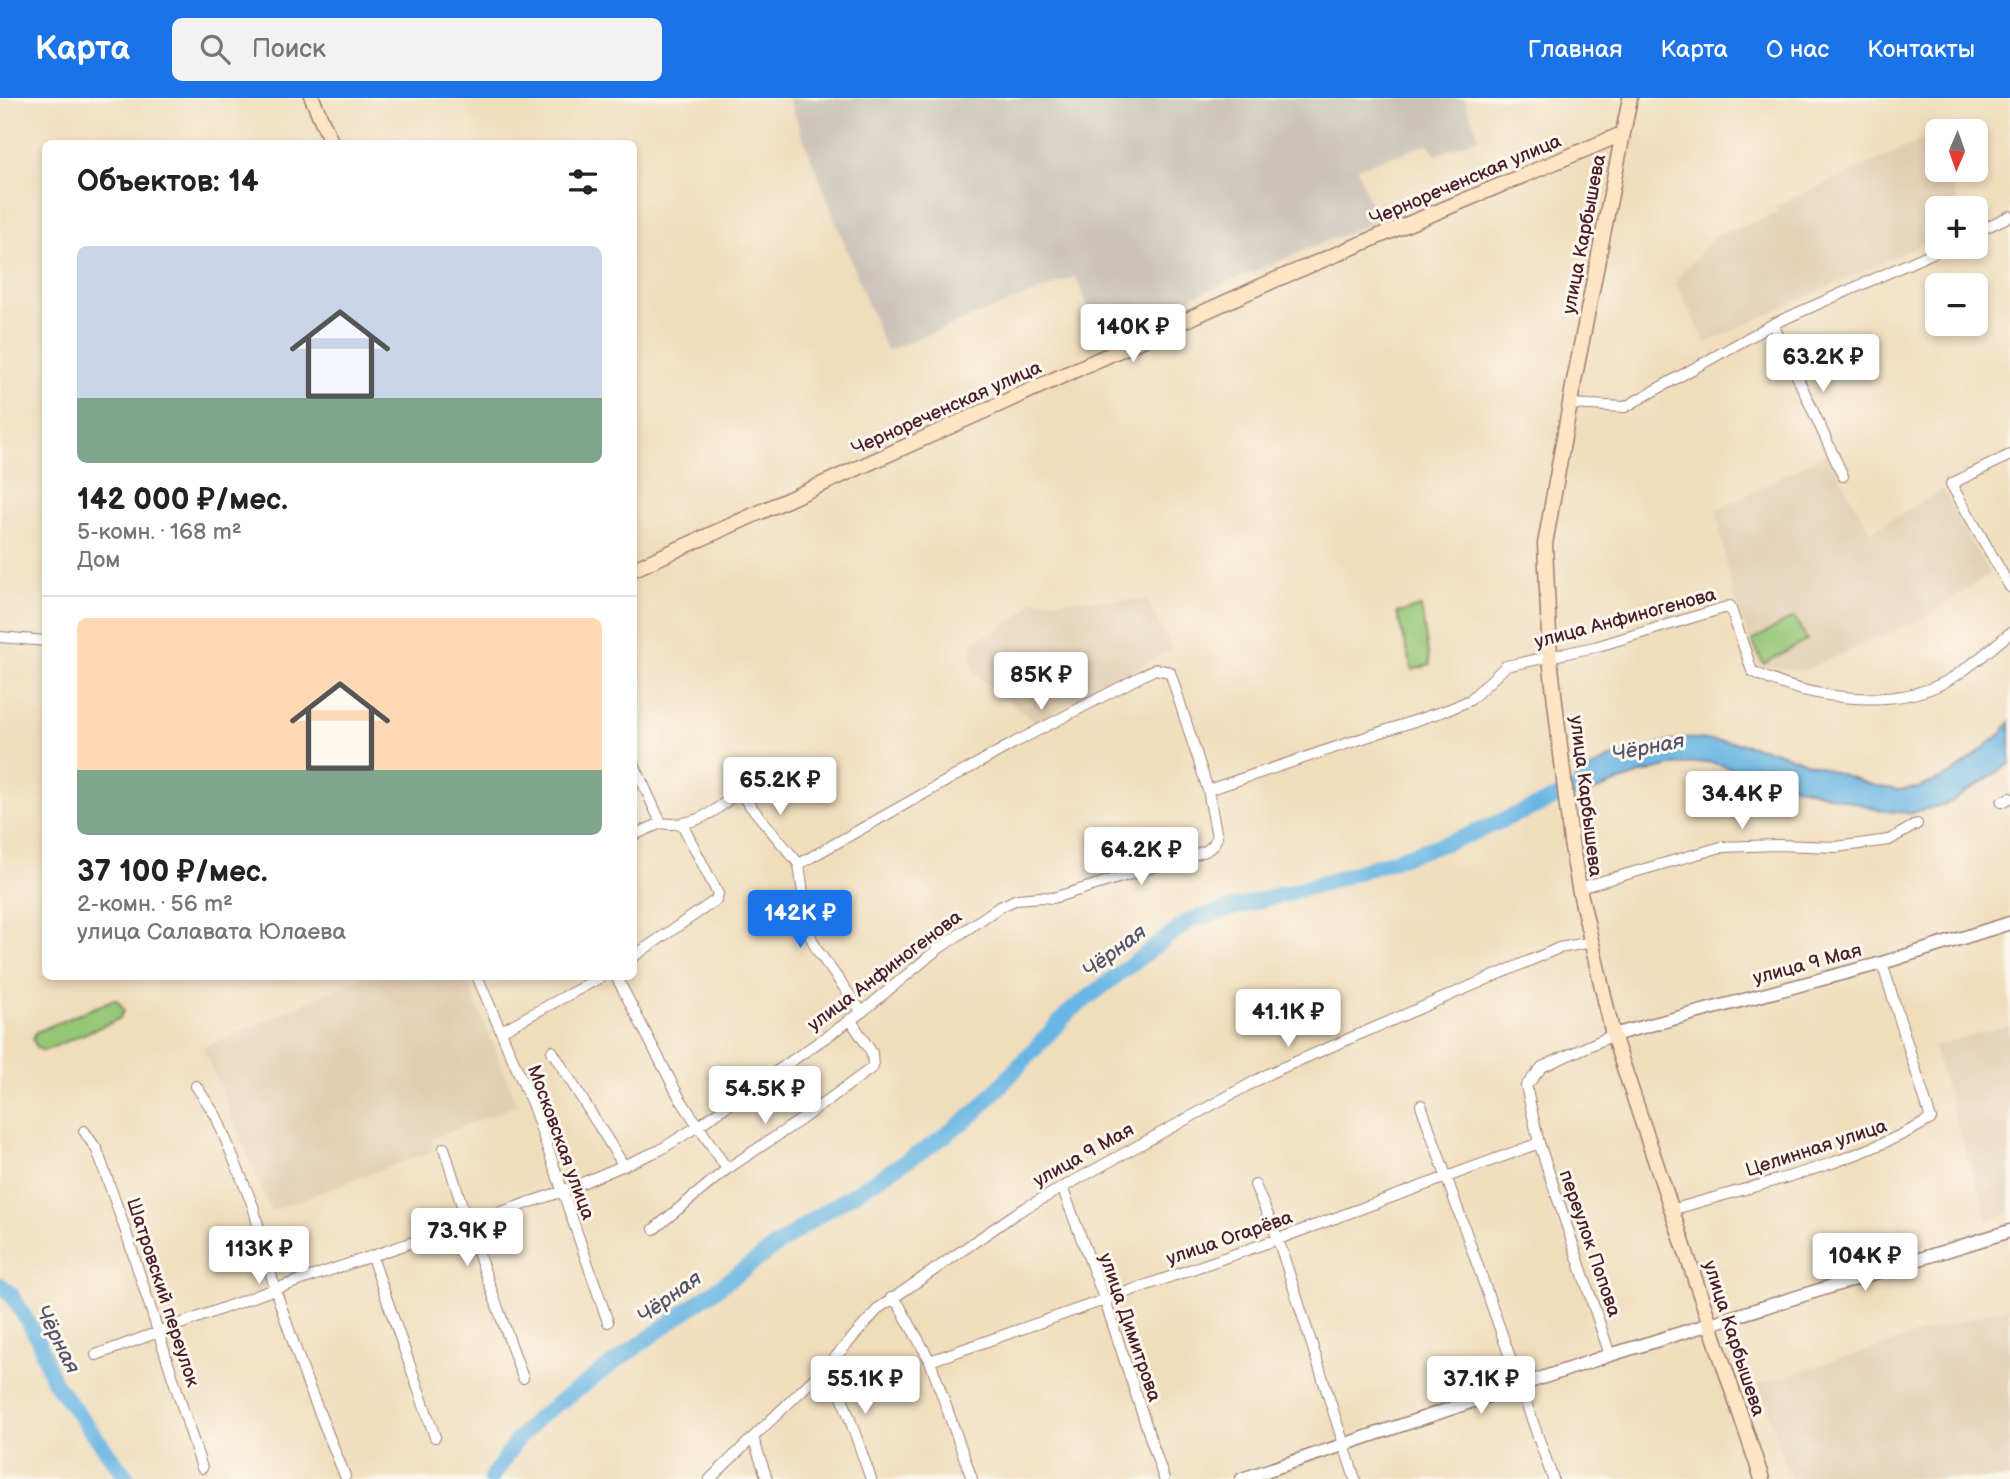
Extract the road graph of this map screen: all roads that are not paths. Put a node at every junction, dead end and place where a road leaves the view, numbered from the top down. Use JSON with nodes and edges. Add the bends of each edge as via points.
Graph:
{"nodes":[{"id":1,"x":312,"y":98,"type":"edge"},
{"id":2,"x":1630,"y":98,"type":"edge"},
{"id":3,"x":1622,"y":134,"type":"junction"},
{"id":4,"x":330,"y":140,"type":"edge"},
{"id":5,"x":2010,"y":216,"type":"edge"},
{"id":6,"x":1988,"y":226,"type":"edge"},
{"id":7,"x":1925,"y":256,"type":"edge"},
{"id":8,"x":1773,"y":324,"type":"junction"},
{"id":9,"x":1570,"y":404,"type":"junction"},
{"id":10,"x":2010,"y":456,"type":"edge"},
{"id":11,"x":1843,"y":476,"type":"dead end"},
{"id":12,"x":637,"y":568,"type":"edge"},
{"id":13,"x":2010,"y":587,"type":"edge"},
{"id":14,"x":2010,"y":633,"type":"edge"},
{"id":15,"x":0,"y":637,"type":"edge"},
{"id":16,"x":42,"y":640,"type":"edge"},
{"id":17,"x":1550,"y":658,"type":"junction"},
{"id":18,"x":637,"y":771,"type":"edge"},
{"id":19,"x":1208,"y":790,"type":"junction"},
{"id":20,"x":661,"y":824,"type":"junction"},
{"id":21,"x":1917,"y":824,"type":"dead end"},
{"id":22,"x":683,"y":826,"type":"junction"},
{"id":23,"x":637,"y":834,"type":"edge"},
{"id":24,"x":799,"y":864,"type":"junction"},
{"id":25,"x":1579,"y":888,"type":"junction"},
{"id":26,"x":2010,"y":923,"type":"edge"},
{"id":27,"x":1592,"y":942,"type":"junction"},
{"id":28,"x":637,"y":945,"type":"edge"},
{"id":29,"x":649,"y":945,"type":"junction"},
{"id":30,"x":637,"y":954,"type":"edge"},
{"id":31,"x":1882,"y":963,"type":"junction"},
{"id":32,"x":479,"y":980,"type":"edge"},
{"id":33,"x":596,"y":980,"type":"edge"},
{"id":34,"x":618,"y":980,"type":"edge"},
{"id":35,"x":862,"y":1012,"type":"junction"},
{"id":36,"x":850,"y":1019,"type":"junction"},
{"id":37,"x":501,"y":1031,"type":"junction"},
{"id":38,"x":1613,"y":1035,"type":"junction"},
{"id":39,"x":552,"y":1051,"type":"dead end"},
{"id":40,"x":196,"y":1086,"type":"dead end"},
{"id":41,"x":1422,"y":1105,"type":"dead end"},
{"id":42,"x":698,"y":1126,"type":"junction"},
{"id":43,"x":84,"y":1132,"type":"dead end"},
{"id":44,"x":1539,"y":1143,"type":"junction"},
{"id":45,"x":444,"y":1147,"type":"dead end"},
{"id":46,"x":624,"y":1166,"type":"junction"},
{"id":47,"x":727,"y":1169,"type":"junction"},
{"id":48,"x":1447,"y":1177,"type":"junction"},
{"id":49,"x":1255,"y":1185,"type":"dead end"},
{"id":50,"x":1062,"y":1187,"type":"junction"},
{"id":51,"x":563,"y":1191,"type":"junction"},
{"id":52,"x":1671,"y":1210,"type":"junction"},
{"id":53,"x":467,"y":1222,"type":"junction"},
{"id":54,"x":654,"y":1229,"type":"dead end"},
{"id":55,"x":2010,"y":1231,"type":"edge"},
{"id":56,"x":1278,"y":1239,"type":"junction"},
{"id":57,"x":372,"y":1257,"type":"junction"},
{"id":58,"x":275,"y":1289,"type":"junction"},
{"id":59,"x":891,"y":1298,"type":"junction"},
{"id":60,"x":1104,"y":1298,"type":"junction"},
{"id":61,"x":608,"y":1322,"type":"dead end"},
{"id":62,"x":1709,"y":1323,"type":"junction"},
{"id":63,"x":160,"y":1331,"type":"junction"},
{"id":64,"x":96,"y":1354,"type":"dead end"},
{"id":65,"x":1610,"y":1355,"type":"junction"},
{"id":66,"x":930,"y":1361,"type":"junction"},
{"id":67,"x":830,"y":1363,"type":"junction"},
{"id":68,"x":523,"y":1378,"type":"dead end"},
{"id":69,"x":1521,"y":1386,"type":"junction"},
{"id":70,"x":435,"y":1437,"type":"dead end"},
{"id":71,"x":753,"y":1438,"type":"junction"},
{"id":72,"x":1343,"y":1444,"type":"junction"},
{"id":73,"x":202,"y":1468,"type":"dead end"},
{"id":74,"x":345,"y":1476,"type":"dead end"},
{"id":75,"x":710,"y":1479,"type":"edge"},
{"id":76,"x":767,"y":1479,"type":"edge"},
{"id":77,"x":871,"y":1479,"type":"edge"},
{"id":78,"x":972,"y":1479,"type":"edge"},
{"id":79,"x":1164,"y":1479,"type":"edge"},
{"id":80,"x":1242,"y":1479,"type":"edge"},
{"id":81,"x":1355,"y":1479,"type":"edge"},
{"id":82,"x":1553,"y":1479,"type":"edge"},
{"id":83,"x":1762,"y":1479,"type":"edge"}],
"edges":[{"from":1,"to":4,"type":"main road"},
{"from":2,"to":3,"type":"main road","name":"улица Карбышева"},
{"from":3,"to":9,"type":"main road","name":"улица Карбышева"},
{"from":3,"to":12,"type":"main road","name":"Чернореченская улица","via":[[1275,280]]},
{"from":5,"to":6,"type":"street"},
{"from":7,"to":8,"type":"street"},
{"from":8,"to":9,"type":"street","via":[[1625,407]]},
{"from":8,"to":11,"type":"street"},
{"from":9,"to":17,"type":"main road","name":"улица Карбышева","via":[[1545,544]]},
{"from":10,"to":13,"type":"street","via":[[1951,484]]},
{"from":14,"to":17,"type":"street","name":"улица Анфиногенова","via":[[1943,683],[1885,699],[1847,698],[1775,683],[1752,671],[1730,606]]},
{"from":15,"to":16,"type":"street"},
{"from":17,"to":19,"type":"street","name":"улица Анфиногенова","via":[[1506,666],[1470,700],[1450,709]]},
{"from":17,"to":25,"type":"main road","name":"улица Карбышева"},
{"from":18,"to":20,"type":"street"},
{"from":19,"to":24,"type":"street","via":[[1170,672],[1155,670]]},
{"from":19,"to":35,"type":"street","name":"улица Анфиногенова","via":[[1217,837],[1210,849],[1053,898],[1046,893],[998,908],[938,949]]},
{"from":20,"to":22,"type":"street"},
{"from":20,"to":23,"type":"street"},
{"from":21,"to":25,"type":"street","via":[[1889,840],[1836,846],[1721,847]]},
{"from":22,"to":24,"type":"street","via":[[724,806],[737,790]]},
{"from":22,"to":29,"type":"street","via":[[718,894],[712,904]]},
{"from":24,"to":35,"type":"street","via":[[808,931]]},
{"from":25,"to":27,"type":"main road","name":"улица Карбышева"},
{"from":26,"to":31,"type":"street","name":"улица 9 Мая"},
{"from":27,"to":38,"type":"main road","name":"улица Карбышева"},
{"from":27,"to":50,"type":"street","name":"улица 9 Мая","via":[[1559,948],[1270,1073]]},
{"from":28,"to":29,"type":"street"},
{"from":29,"to":30,"type":"street"},
{"from":31,"to":38,"type":"street","name":"улица 9 Мая"},
{"from":31,"to":52,"type":"street","name":"Целинная улица","via":[[1931,1119],[1871,1149]]},
{"from":32,"to":37,"type":"street","name":"Московская улица"},
{"from":33,"to":37,"type":"street"},
{"from":34,"to":42,"type":"street"},
{"from":35,"to":36,"type":"street","name":"улица Анфиногенова"},
{"from":36,"to":42,"type":"street","name":"улица Анфиногенова"},
{"from":36,"to":47,"type":"street","via":[[872,1054],[873,1067]]},
{"from":37,"to":51,"type":"street","name":"Московская улица"},
{"from":38,"to":44,"type":"street","name":"переулок Попова","via":[[1542,1067],[1526,1086]]},
{"from":38,"to":52,"type":"main road","name":"улица Карбышева"},
{"from":39,"to":46,"type":"street"},
{"from":40,"to":58,"type":"street","via":[[216,1116],[253,1206]]},
{"from":41,"to":48,"type":"street"},
{"from":42,"to":46,"type":"street","name":"улица Анфиногенова"},
{"from":42,"to":47,"type":"street"},
{"from":43,"to":63,"type":"street","name":"Шатровский переулок","via":[[97,1150]]},
{"from":44,"to":48,"type":"street","name":"улица Огарёва"},
{"from":44,"to":65,"type":"street","name":"переулок Попова"},
{"from":45,"to":53,"type":"street"},
{"from":46,"to":51,"type":"street","name":"улица Анфиногенова"},
{"from":47,"to":54,"type":"street"},
{"from":48,"to":56,"type":"street","name":"улица Огарёва"},
{"from":48,"to":69,"type":"street"},
{"from":49,"to":56,"type":"street"},
{"from":50,"to":59,"type":"street","name":"улица 9 Мая"},
{"from":50,"to":60,"type":"street","name":"улица Димитрова"},
{"from":51,"to":53,"type":"street","name":"улица Анфиногенова"},
{"from":51,"to":61,"type":"street","name":"Московская улица"},
{"from":52,"to":62,"type":"main road","name":"улица Карбышева"},
{"from":53,"to":57,"type":"street","name":"улица Анфиногенова"},
{"from":53,"to":68,"type":"street"},
{"from":55,"to":62,"type":"street"},
{"from":56,"to":60,"type":"street","name":"улица Огарёва"},
{"from":56,"to":72,"type":"street"},
{"from":57,"to":58,"type":"street","name":"улица Анфиногенова"},
{"from":57,"to":70,"type":"street"},
{"from":58,"to":63,"type":"street","name":"улица Анфиногенова"},
{"from":58,"to":74,"type":"street"},
{"from":59,"to":66,"type":"street"},
{"from":59,"to":67,"type":"street","name":"улица 9 Мая"},
{"from":60,"to":66,"type":"street","name":"улица Огарёва"},
{"from":60,"to":79,"type":"street","name":"улица Димитрова"},
{"from":62,"to":65,"type":"street"},
{"from":62,"to":83,"type":"main road","name":"улица Карбышева"},
{"from":63,"to":64,"type":"street","name":"улица Анфиногенова"},
{"from":63,"to":73,"type":"street","name":"Шатровский переулок"},
{"from":65,"to":69,"type":"street"},
{"from":66,"to":78,"type":"street"},
{"from":67,"to":71,"type":"street","name":"улица 9 Мая"},
{"from":67,"to":77,"type":"street"},
{"from":69,"to":72,"type":"street"},
{"from":69,"to":82,"type":"street"},
{"from":71,"to":75,"type":"street","name":"улица 9 Мая"},
{"from":71,"to":76,"type":"street"},
{"from":72,"to":80,"type":"street"},
{"from":72,"to":81,"type":"street"}]}
